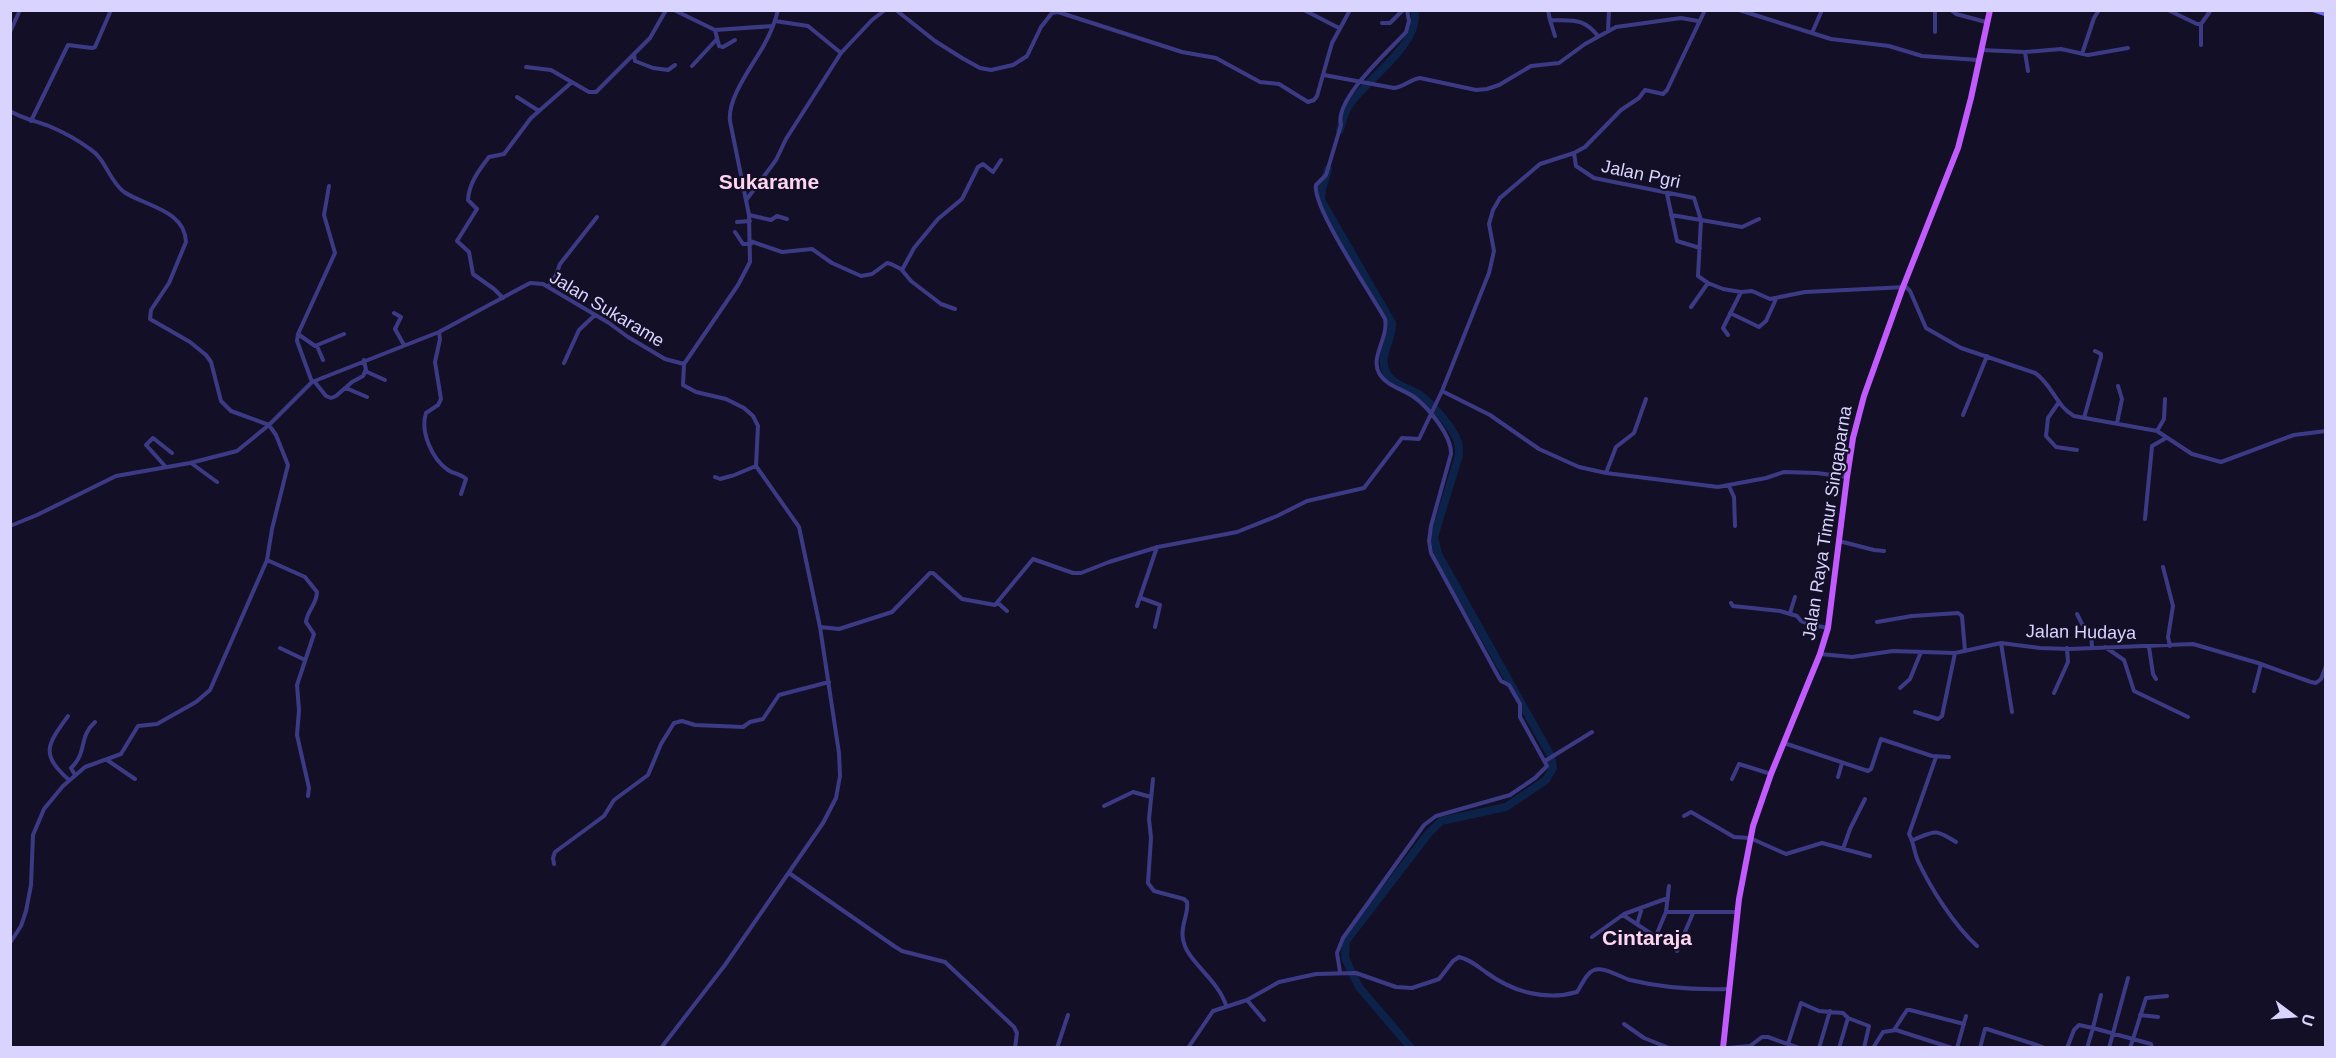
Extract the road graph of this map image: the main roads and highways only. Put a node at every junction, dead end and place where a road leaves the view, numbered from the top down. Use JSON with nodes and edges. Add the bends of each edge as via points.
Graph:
{"nodes":[{"id":1,"x":1990,"y":10,"type":"edge"},
{"id":2,"x":2314,"y":10,"type":"edge"},
{"id":3,"x":2325,"y":14,"type":"edge"},
{"id":4,"x":1723,"y":1047,"type":"edge"}],
"edges":[{"from":1,"to":4,"type":"main road","name":"Jalan Raya Timur Singaparna","via":[[1958,148],[1864,396],[1846,477],[1825,639],[1758,807],[1750,838],[1737,912]]},
{"from":2,"to":3,"type":"main road"}]}
